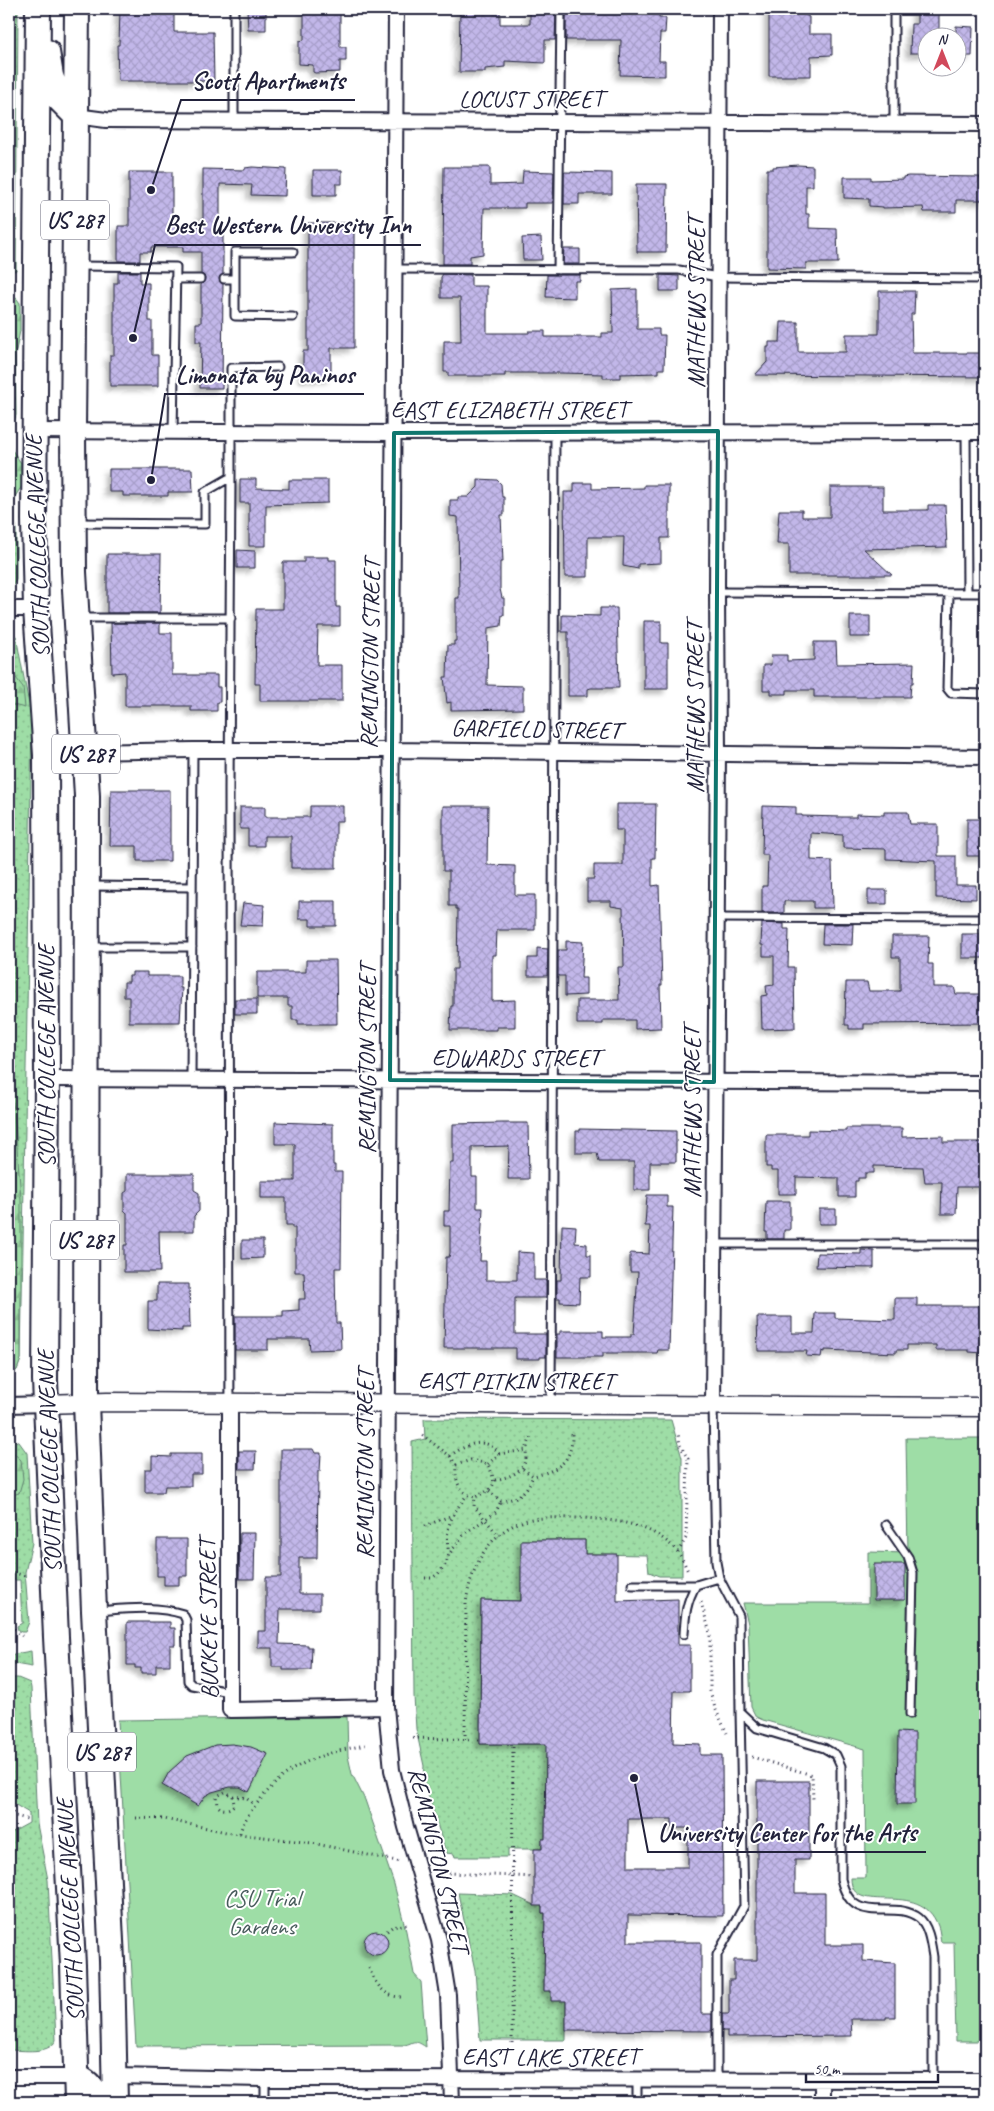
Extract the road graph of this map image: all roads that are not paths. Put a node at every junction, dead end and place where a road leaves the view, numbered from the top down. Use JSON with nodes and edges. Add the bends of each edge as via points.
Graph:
{"nodes":[{"id":1,"x":38,"y":9,"type":"edge"},
{"id":2,"x":77,"y":9,"type":"edge"},
{"id":3,"x":234,"y":9,"type":"edge"},
{"id":4,"x":396,"y":9,"type":"edge"},
{"id":5,"x":560,"y":9,"type":"edge"},
{"id":6,"x":720,"y":9,"type":"edge"},
{"id":7,"x":894,"y":9,"type":"edge"},
{"id":8,"x":76,"y":116,"type":"junction"},
{"id":9,"x":234,"y":120,"type":"junction"},
{"id":10,"x":396,"y":121,"type":"junction"},
{"id":11,"x":559,"y":122,"type":"junction"},
{"id":12,"x":719,"y":123,"type":"junction"},
{"id":13,"x":894,"y":124,"type":"junction"},
{"id":14,"x":985,"y":124,"type":"edge"},
{"id":15,"x":293,"y":252,"type":"dead end"},
{"id":16,"x":75,"y":266,"type":"junction"},
{"id":17,"x":395,"y":269,"type":"junction"},
{"id":18,"x":558,"y":270,"type":"junction"},
{"id":19,"x":718,"y":277,"type":"junction"},
{"id":20,"x":175,"y":279,"type":"junction"},
{"id":21,"x":200,"y":279,"type":"dead end"},
{"id":22,"x":224,"y":279,"type":"dead end"},
{"id":23,"x":235,"y":279,"type":"junction"},
{"id":24,"x":985,"y":279,"type":"edge"},
{"id":25,"x":293,"y":317,"type":"dead end"},
{"id":26,"x":278,"y":367,"type":"dead end"},
{"id":27,"x":34,"y":431,"type":"junction"},
{"id":28,"x":73,"y":431,"type":"junction"},
{"id":29,"x":173,"y":431,"type":"junction"},
{"id":30,"x":718,"y":431,"type":"junction"},
{"id":31,"x":231,"y":432,"type":"junction"},
{"id":32,"x":556,"y":432,"type":"junction"},
{"id":33,"x":966,"y":432,"type":"junction"},
{"id":34,"x":985,"y":432,"type":"edge"},
{"id":35,"x":394,"y":433,"type":"junction"},
{"id":36,"x":231,"y":477,"type":"junction"},
{"id":37,"x":73,"y":523,"type":"junction"},
{"id":38,"x":717,"y":592,"type":"junction"},
{"id":39,"x":948,"y":593,"type":"junction"},
{"id":40,"x":967,"y":593,"type":"junction"},
{"id":41,"x":985,"y":593,"type":"edge"},
{"id":42,"x":9,"y":609,"type":"edge"},
{"id":43,"x":36,"y":609,"type":"junction"},
{"id":44,"x":78,"y":618,"type":"junction"},
{"id":45,"x":232,"y":618,"type":"junction"},
{"id":46,"x":985,"y":694,"type":"edge"},
{"id":47,"x":193,"y":750,"type":"junction"},
{"id":48,"x":229,"y":750,"type":"junction"},
{"id":49,"x":391,"y":750,"type":"junction"},
{"id":50,"x":86,"y":752,"type":"junction"},
{"id":51,"x":552,"y":752,"type":"junction"},
{"id":52,"x":718,"y":754,"type":"junction"},
{"id":53,"x":985,"y":757,"type":"edge"},
{"id":54,"x":87,"y":886,"type":"junction"},
{"id":55,"x":192,"y":887,"type":"junction"},
{"id":56,"x":716,"y":918,"type":"junction"},
{"id":57,"x":985,"y":919,"type":"edge"},
{"id":58,"x":192,"y":946,"type":"junction"},
{"id":59,"x":87,"y":947,"type":"junction"},
{"id":60,"x":47,"y":1078,"type":"junction"},
{"id":61,"x":87,"y":1078,"type":"junction"},
{"id":62,"x":190,"y":1079,"type":"junction"},
{"id":63,"x":228,"y":1079,"type":"junction"},
{"id":64,"x":390,"y":1080,"type":"junction"},
{"id":65,"x":552,"y":1081,"type":"junction"},
{"id":66,"x":714,"y":1082,"type":"junction"},
{"id":67,"x":985,"y":1083,"type":"edge"},
{"id":68,"x":714,"y":1244,"type":"junction"},
{"id":69,"x":985,"y":1244,"type":"edge"},
{"id":70,"x":86,"y":1402,"type":"junction"},
{"id":71,"x":230,"y":1403,"type":"junction"},
{"id":72,"x":46,"y":1404,"type":"junction"},
{"id":73,"x":387,"y":1405,"type":"junction"},
{"id":74,"x":9,"y":1406,"type":"edge"},
{"id":75,"x":551,"y":1406,"type":"junction"},
{"id":76,"x":713,"y":1406,"type":"junction"},
{"id":77,"x":985,"y":1407,"type":"edge"},
{"id":78,"x":886,"y":1525,"type":"dead end"},
{"id":79,"x":719,"y":1578,"type":"junction"},
{"id":80,"x":632,"y":1585,"type":"dead end"},
{"id":81,"x":696,"y":1585,"type":"junction"},
{"id":82,"x":94,"y":1611,"type":"junction"},
{"id":83,"x":684,"y":1634,"type":"dead end"},
{"id":84,"x":230,"y":1692,"type":"junction"},
{"id":85,"x":386,"y":1707,"type":"junction"},
{"id":86,"x":740,"y":1712,"type":"junction"},
{"id":87,"x":910,"y":1714,"type":"dead end"},
{"id":88,"x":115,"y":2076,"type":"junction"},
{"id":89,"x":77,"y":2077,"type":"junction"},
{"id":90,"x":9,"y":2078,"type":"edge"},
{"id":91,"x":265,"y":2078,"type":"junction"},
{"id":92,"x":452,"y":2079,"type":"junction"},
{"id":93,"x":637,"y":2079,"type":"junction"},
{"id":94,"x":717,"y":2080,"type":"junction"},
{"id":95,"x":822,"y":2080,"type":"junction"},
{"id":96,"x":933,"y":2080,"type":"junction"},
{"id":97,"x":985,"y":2080,"type":"edge"},
{"id":98,"x":77,"y":2102,"type":"edge"},
{"id":99,"x":97,"y":2102,"type":"edge"},
{"id":100,"x":115,"y":2102,"type":"edge"},
{"id":101,"x":265,"y":2102,"type":"edge"},
{"id":102,"x":452,"y":2102,"type":"edge"},
{"id":103,"x":637,"y":2102,"type":"edge"},
{"id":104,"x":822,"y":2102,"type":"edge"}],
"edges":[{"from":1,"to":8,"type":"highway","via":[[51,76],[59,99]]},
{"from":1,"to":27,"type":"highway","name":"SOUTH COLLEGE AVENUE","number":"US 287"},
{"from":2,"to":8,"type":"highway","name":"SOUTH COLLEGE AVENUE","number":"US 287"},
{"from":3,"to":9,"type":"lane"},
{"from":4,"to":10,"type":"street","name":"REMINGTON STREET"},
{"from":5,"to":11,"type":"lane"},
{"from":6,"to":12,"type":"street","name":"MATHEWS STREET"},
{"from":7,"to":13,"type":"lane"},
{"from":8,"to":9,"type":"street","name":"LOCUST STREET","via":[[106,120]]},
{"from":8,"to":16,"type":"highway","name":"SOUTH COLLEGE AVENUE","number":"US 287"},
{"from":9,"to":10,"type":"street","name":"LOCUST STREET"},
{"from":10,"to":11,"type":"street","name":"LOCUST STREET"},
{"from":10,"to":17,"type":"street","name":"REMINGTON STREET"},
{"from":11,"to":12,"type":"street","name":"LOCUST STREET"},
{"from":11,"to":18,"type":"lane"},
{"from":12,"to":13,"type":"street","name":"LOCUST STREET"},
{"from":12,"to":19,"type":"street","name":"MATHEWS STREET"},
{"from":13,"to":14,"type":"street","name":"LOCUST STREET"},
{"from":15,"to":23,"type":"lane","via":[[235,252]]},
{"from":16,"to":20,"type":"lane","via":[[176,266]]},
{"from":16,"to":28,"type":"highway","name":"SOUTH COLLEGE AVENUE","number":"US 287"},
{"from":17,"to":18,"type":"lane"},
{"from":17,"to":35,"type":"street","name":"REMINGTON STREET"},
{"from":18,"to":19,"type":"lane","via":[[679,270]]},
{"from":19,"to":24,"type":"lane"},
{"from":19,"to":30,"type":"street","name":"MATHEWS STREET"},
{"from":20,"to":21,"type":"lane"},
{"from":20,"to":29,"type":"lane"},
{"from":22,"to":23,"type":"lane"},
{"from":23,"to":25,"type":"lane","via":[[235,316]]},
{"from":26,"to":31,"type":"lane","via":[[231,368]]},
{"from":27,"to":28,"type":"street","name":"EAST ELIZABETH STREET"},
{"from":27,"to":43,"type":"highway","name":"SOUTH COLLEGE AVENUE","number":"US 287"},
{"from":28,"to":29,"type":"street","name":"EAST ELIZABETH STREET"},
{"from":28,"to":37,"type":"highway","name":"SOUTH COLLEGE AVENUE","number":"US 287"},
{"from":29,"to":31,"type":"street","name":"EAST ELIZABETH STREET"},
{"from":30,"to":32,"type":"street","name":"EAST ELIZABETH STREET"},
{"from":30,"to":33,"type":"street","name":"EAST ELIZABETH STREET"},
{"from":30,"to":38,"type":"street","name":"MATHEWS STREET"},
{"from":31,"to":35,"type":"street","name":"EAST ELIZABETH STREET"},
{"from":31,"to":36,"type":"lane"},
{"from":32,"to":35,"type":"street","name":"EAST ELIZABETH STREET"},
{"from":32,"to":51,"type":"lane"},
{"from":33,"to":34,"type":"street","name":"EAST ELIZABETH STREET"},
{"from":33,"to":40,"type":"lane"},
{"from":35,"to":49,"type":"street","name":"REMINGTON STREET"},
{"from":36,"to":37,"type":"lane","via":[[205,492],[205,524]]},
{"from":36,"to":45,"type":"lane"},
{"from":37,"to":44,"type":"highway","name":"SOUTH COLLEGE AVENUE","number":"US 287"},
{"from":38,"to":39,"type":"lane"},
{"from":38,"to":52,"type":"street","name":"MATHEWS STREET"},
{"from":39,"to":40,"type":"lane"},
{"from":39,"to":46,"type":"lane","via":[[947,688],[951,693]]},
{"from":40,"to":41,"type":"lane"},
{"from":42,"to":43,"type":"street"},
{"from":43,"to":60,"type":"highway","name":"SOUTH COLLEGE AVENUE","number":"US 287","via":[[46,756]]},
{"from":44,"to":45,"type":"lane"},
{"from":44,"to":50,"type":"highway","name":"SOUTH COLLEGE AVENUE","number":"US 287"},
{"from":45,"to":48,"type":"lane"},
{"from":47,"to":48,"type":"street","name":"GARFIELD STREET"},
{"from":47,"to":50,"type":"street","name":"GARFIELD STREET"},
{"from":47,"to":55,"type":"lane"},
{"from":48,"to":49,"type":"street","name":"GARFIELD STREET"},
{"from":48,"to":63,"type":"lane"},
{"from":49,"to":51,"type":"street","name":"GARFIELD STREET"},
{"from":49,"to":64,"type":"street","name":"REMINGTON STREET"},
{"from":50,"to":54,"type":"highway","name":"SOUTH COLLEGE AVENUE","number":"US 287"},
{"from":51,"to":52,"type":"street","name":"GARFIELD STREET"},
{"from":51,"to":65,"type":"lane"},
{"from":52,"to":53,"type":"street","name":"GARFIELD STREET"},
{"from":52,"to":56,"type":"street","name":"MATHEWS STREET"},
{"from":54,"to":55,"type":"lane"},
{"from":54,"to":59,"type":"highway","name":"SOUTH COLLEGE AVENUE","number":"US 287"},
{"from":55,"to":58,"type":"lane"},
{"from":56,"to":57,"type":"lane"},
{"from":56,"to":66,"type":"street","name":"MATHEWS STREET"},
{"from":58,"to":59,"type":"lane"},
{"from":58,"to":62,"type":"lane"},
{"from":59,"to":61,"type":"highway","name":"SOUTH COLLEGE AVENUE","number":"US 287"},
{"from":60,"to":61,"type":"street","name":"EDWARDS STREET"},
{"from":60,"to":72,"type":"highway","name":"SOUTH COLLEGE AVENUE","number":"US 287"},
{"from":61,"to":62,"type":"street","name":"EDWARDS STREET"},
{"from":61,"to":70,"type":"highway","name":"SOUTH COLLEGE AVENUE","number":"US 287"},
{"from":62,"to":63,"type":"street","name":"EDWARDS STREET"},
{"from":63,"to":64,"type":"street","name":"EDWARDS STREET"},
{"from":63,"to":71,"type":"lane"},
{"from":64,"to":65,"type":"street","name":"EDWARDS STREET"},
{"from":64,"to":73,"type":"street","name":"REMINGTON STREET"},
{"from":65,"to":66,"type":"street","name":"EDWARDS STREET"},
{"from":65,"to":75,"type":"lane"},
{"from":66,"to":67,"type":"street","name":"EDWARDS STREET"},
{"from":66,"to":68,"type":"street","name":"MATHEWS STREET"},
{"from":68,"to":69,"type":"lane"},
{"from":68,"to":76,"type":"street","name":"MATHEWS STREET"},
{"from":70,"to":71,"type":"street","name":"EAST PITKIN STREET"},
{"from":70,"to":72,"type":"street","name":"EAST PITKIN STREET"},
{"from":70,"to":82,"type":"highway","name":"SOUTH COLLEGE AVENUE","number":"US 287"},
{"from":71,"to":73,"type":"street","name":"EAST PITKIN STREET"},
{"from":71,"to":84,"type":"street","name":"BUCKEYE STREET"},
{"from":72,"to":74,"type":"street"},
{"from":72,"to":89,"type":"highway","name":"SOUTH COLLEGE AVENUE","number":"US 287"},
{"from":73,"to":75,"type":"street","name":"EAST PITKIN STREET"},
{"from":73,"to":85,"type":"street","name":"REMINGTON STREET"},
{"from":75,"to":76,"type":"street","name":"EAST PITKIN STREET"},
{"from":76,"to":77,"type":"street","name":"EAST PITKIN STREET"},
{"from":76,"to":79,"type":"lane","via":[[714,1525]]},
{"from":78,"to":87,"type":"lane","via":[[908,1557],[912,1573]]},
{"from":79,"to":81,"type":"lane"},
{"from":79,"to":86,"type":"lane","via":[[739,1616]]},
{"from":80,"to":81,"type":"lane"},
{"from":81,"to":83,"type":"lane","via":[[688,1598]]},
{"from":82,"to":84,"type":"lane","via":[[138,1609],[183,1614],[186,1620],[188,1681],[192,1685]]},
{"from":82,"to":88,"type":"highway","name":"SOUTH COLLEGE AVENUE","number":"US 287"},
{"from":84,"to":85,"type":"street","name":"BUCKEYE STREET","via":[[230,1710]]},
{"from":85,"to":92,"type":"street","name":"REMINGTON STREET","via":[[392,1770],[439,1940],[448,1995]]},
{"from":86,"to":94,"type":"lane","via":[[744,1906],[717,1955]]},
{"from":86,"to":96,"type":"lane","via":[[757,1728],[824,1748],[836,1755],[841,1766],[841,1879],[844,1893],[852,1904],[875,1910],[908,1912],[920,1918],[930,1941],[933,1958]]},
{"from":88,"to":91,"type":"street","name":"EAST LAKE STREET"},
{"from":88,"to":100,"type":"highway","name":"SOUTH COLLEGE AVENUE","number":"US 287"},
{"from":89,"to":90,"type":"street"},
{"from":89,"to":98,"type":"highway","name":"SOUTH COLLEGE AVENUE","number":"US 287"},
{"from":89,"to":99,"type":"highway","via":[[93,2089]]},
{"from":91,"to":92,"type":"street","name":"EAST LAKE STREET"},
{"from":91,"to":101,"type":"lane"},
{"from":92,"to":93,"type":"street","name":"EAST LAKE STREET"},
{"from":92,"to":102,"type":"street","name":"REMINGTON STREET"},
{"from":93,"to":94,"type":"street","name":"EAST LAKE STREET"},
{"from":93,"to":103,"type":"lane"},
{"from":94,"to":95,"type":"street","name":"EAST LAKE STREET"},
{"from":95,"to":96,"type":"street","name":"EAST LAKE STREET"},
{"from":95,"to":104,"type":"street"},
{"from":96,"to":97,"type":"street","name":"EAST LAKE STREET"}]}
